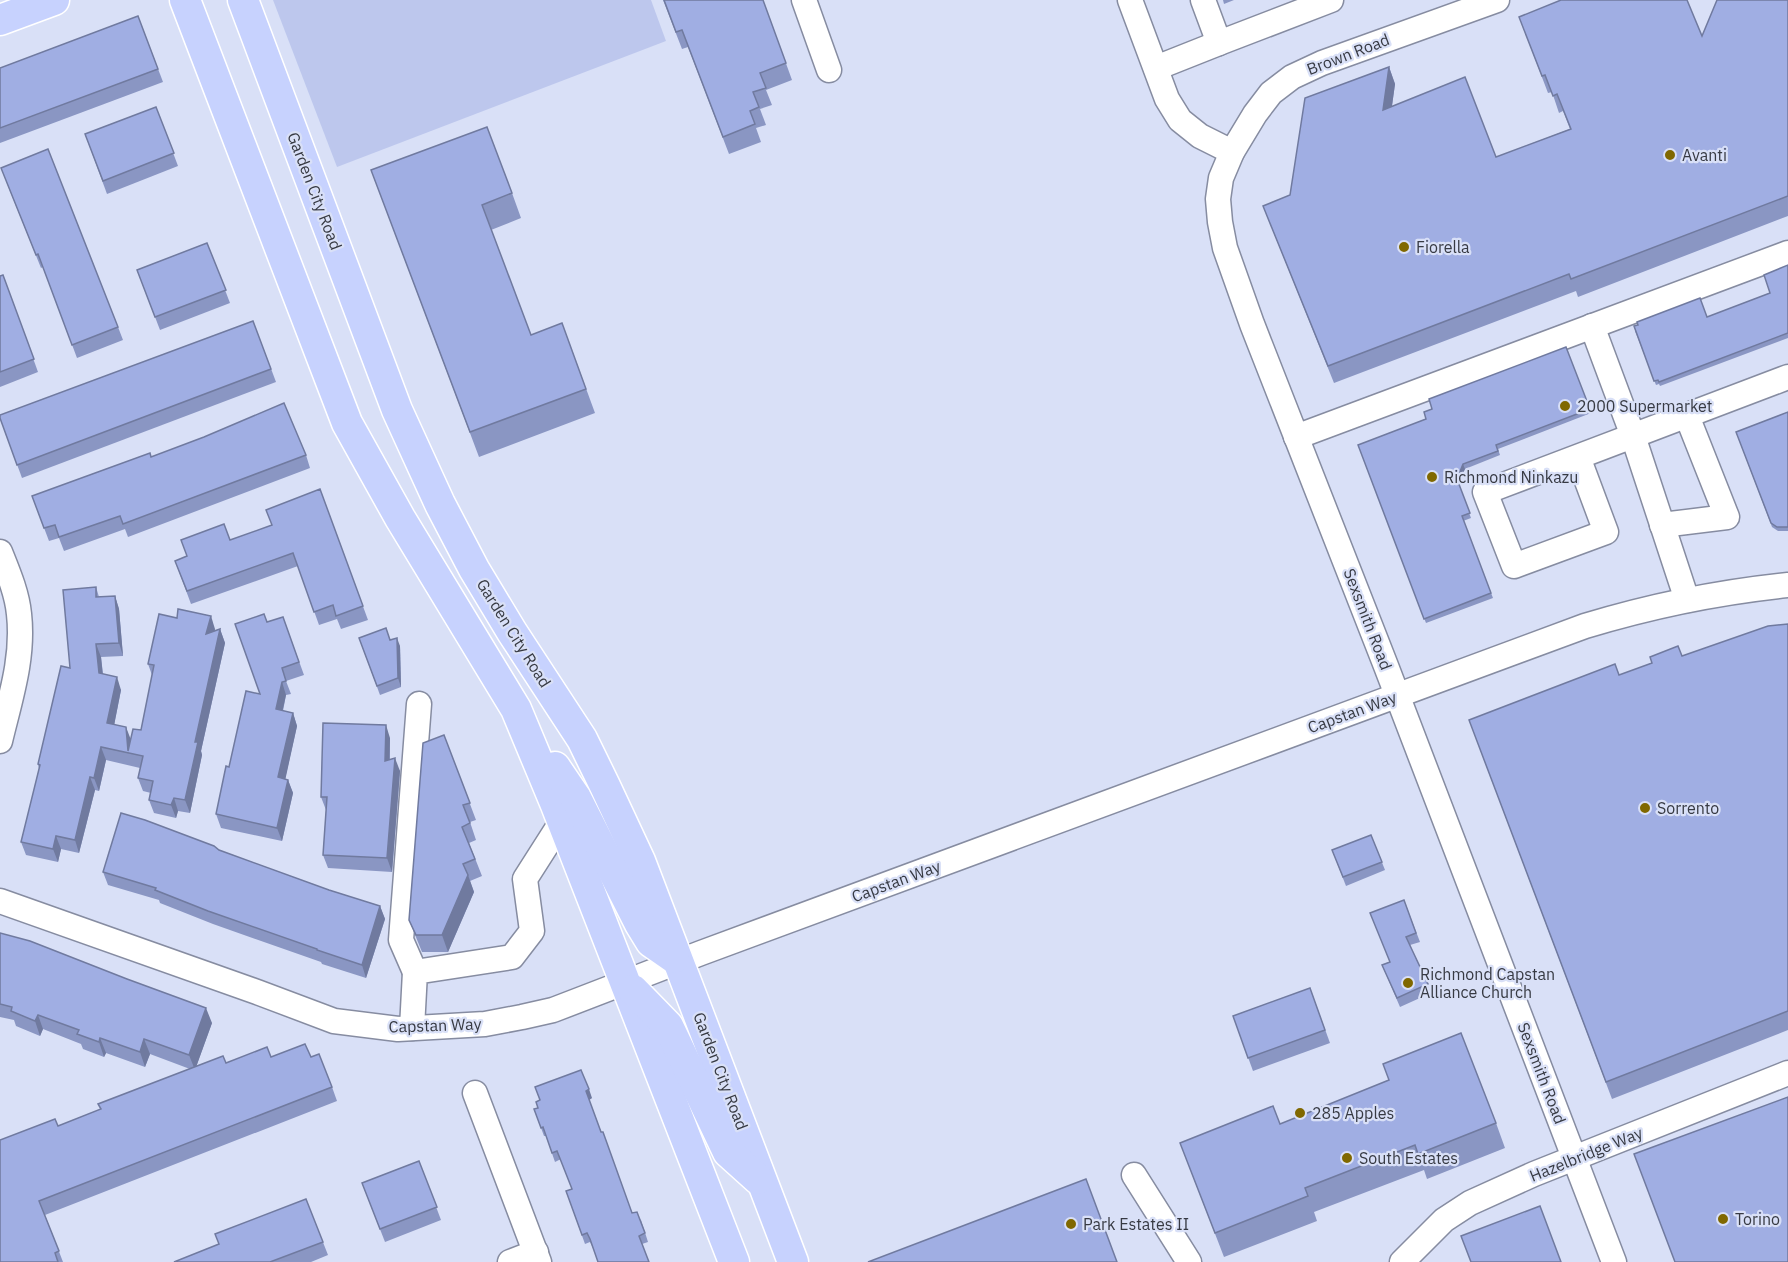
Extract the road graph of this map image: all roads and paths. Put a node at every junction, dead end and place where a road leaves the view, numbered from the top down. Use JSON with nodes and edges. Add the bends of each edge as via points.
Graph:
{"nodes":[{"id":1,"x":54,"y":0,"type":"edge"},
{"id":2,"x":185,"y":0,"type":"edge"},
{"id":3,"x":243,"y":0,"type":"edge"},
{"id":4,"x":804,"y":0,"type":"edge"},
{"id":5,"x":1130,"y":0,"type":"edge"},
{"id":6,"x":1203,"y":0,"type":"edge"},
{"id":7,"x":1331,"y":0,"type":"edge"},
{"id":8,"x":1497,"y":0,"type":"edge"},
{"id":9,"x":4,"y":12,"type":"edge"},
{"id":10,"x":1219,"y":43,"type":"junction"},
{"id":11,"x":1156,"y":68,"type":"junction"},
{"id":12,"x":830,"y":70,"type":"dead end"},
{"id":13,"x":1232,"y":152,"type":"junction"},
{"id":14,"x":1788,"y":253,"type":"edge"},
{"id":15,"x":1592,"y":326,"type":"junction"},
{"id":16,"x":1788,"y":377,"type":"edge"},
{"id":17,"x":1688,"y":416,"type":"junction"},
{"id":18,"x":1633,"y":436,"type":"junction"},
{"id":19,"x":1296,"y":437,"type":"junction"},
{"id":20,"x":1578,"y":457,"type":"junction"},
{"id":21,"x":1662,"y":525,"type":"junction"},
{"id":22,"x":0,"y":552,"type":"edge"},
{"id":23,"x":1788,"y":585,"type":"edge"},
{"id":24,"x":1688,"y":600,"type":"junction"},
{"id":25,"x":1397,"y":696,"type":"junction"},
{"id":26,"x":418,"y":704,"type":"dead end"},
{"id":27,"x":516,"y":709,"type":"junction"},
{"id":28,"x":0,"y":741,"type":"edge"},
{"id":29,"x":562,"y":821,"type":"junction"},
{"id":30,"x":0,"y":901,"type":"edge"},
{"id":31,"x":679,"y":961,"type":"junction"},
{"id":32,"x":415,"y":972,"type":"junction"},
{"id":33,"x":624,"y":981,"type":"junction"},
{"id":34,"x":412,"y":1028,"type":"junction"},
{"id":35,"x":1788,"y":1073,"type":"edge"},
{"id":36,"x":475,"y":1093,"type":"dead end"},
{"id":37,"x":1575,"y":1158,"type":"junction"},
{"id":38,"x":1134,"y":1175,"type":"dead end"},
{"id":39,"x":762,"y":1183,"type":"junction"},
{"id":40,"x":538,"y":1257,"type":"edge"},
{"id":41,"x":510,"y":1262,"type":"edge"},
{"id":42,"x":734,"y":1262,"type":"edge"},
{"id":43,"x":793,"y":1262,"type":"edge"},
{"id":44,"x":1189,"y":1262,"type":"edge"},
{"id":45,"x":1402,"y":1262,"type":"edge"},
{"id":46,"x":1614,"y":1262,"type":"edge"}],
"edges":[{"from":1,"to":9,"type":"main road"},
{"from":2,"to":27,"type":"main road","via":[[347,423]]},
{"from":3,"to":31,"type":"main road","name":"Garden City Road","via":[[397,410],[474,569],[582,739],[640,861]]},
{"from":4,"to":12,"type":"street"},
{"from":5,"to":11,"type":"street"},
{"from":6,"to":10,"type":"street"},
{"from":7,"to":10,"type":"street"},
{"from":8,"to":13,"type":"street","name":"Brown Road","via":[[1344,54],[1292,77],[1257,110]]},
{"from":10,"to":11,"type":"street"},
{"from":11,"to":13,"type":"street","via":[[1167,99],[1180,120],[1200,136]]},
{"from":13,"to":19,"type":"street","name":"Sexsmith Road","via":[[1221,178],[1220,222],[1252,324]]},
{"from":14,"to":15,"type":"street"},
{"from":15,"to":18,"type":"street"},
{"from":15,"to":19,"type":"street"},
{"from":16,"to":17,"type":"street"},
{"from":17,"to":18,"type":"street"},
{"from":17,"to":21,"type":"street","via":[[1727,517]]},
{"from":18,"to":20,"type":"street"},
{"from":18,"to":21,"type":"street"},
{"from":19,"to":25,"type":"street","name":"Sexsmith Road"},
{"from":20,"to":20,"type":"street","via":[[1485,492],[1514,566],[1606,532]]},
{"from":21,"to":24,"type":"street"},
{"from":22,"to":28,"type":"street","via":[[19,613],[20,662]]},
{"from":23,"to":24,"type":"street","name":"Capstan Way"},
{"from":24,"to":25,"type":"street","name":"Capstan Way","via":[[1585,626]]},
{"from":25,"to":31,"type":"street","name":"Capstan Way"},
{"from":25,"to":37,"type":"street","name":"Sexsmith Road"},
{"from":26,"to":32,"type":"street","via":[[401,940]]},
{"from":27,"to":29,"type":"main road"},
{"from":27,"to":31,"type":"main road","via":[[576,798],[651,942]]},
{"from":29,"to":32,"type":"street","via":[[525,879],[532,932],[512,957]]},
{"from":29,"to":33,"type":"main road"},
{"from":30,"to":34,"type":"street","name":"Capstan Way","via":[[334,1021]]},
{"from":31,"to":33,"type":"street","name":"Capstan Way"},
{"from":31,"to":39,"type":"main road","name":"Garden City Road"},
{"from":32,"to":34,"type":"street"},
{"from":33,"to":34,"type":"street","name":"Capstan Way","via":[[553,1010],[522,1017],[485,1024]]},
{"from":33,"to":39,"type":"main road","via":[[668,1026],[728,1152]]},
{"from":33,"to":42,"type":"main road"},
{"from":35,"to":37,"type":"street","name":"Hazelbridge Way"},
{"from":36,"to":40,"type":"street"},
{"from":37,"to":45,"type":"street","name":"Hazelbridge Way","via":[[1470,1203],[1444,1220]]},
{"from":37,"to":46,"type":"street","name":"Sexsmith Road"},
{"from":38,"to":44,"type":"street"},
{"from":39,"to":43,"type":"main road","name":"Garden City Road"},
{"from":40,"to":41,"type":"street"}]}
